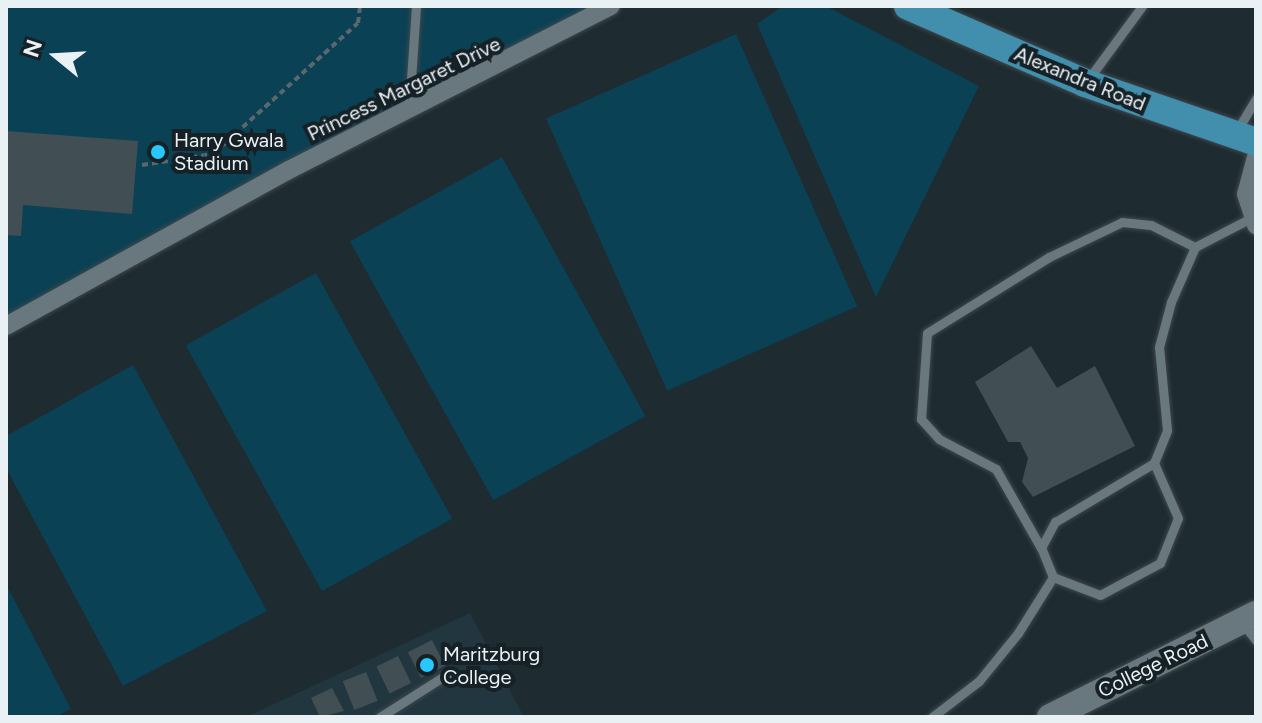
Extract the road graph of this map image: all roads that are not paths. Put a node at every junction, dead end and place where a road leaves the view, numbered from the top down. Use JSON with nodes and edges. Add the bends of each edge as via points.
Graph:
{"nodes":[{"id":1,"x":416,"y":6,"type":"edge"},
{"id":2,"x":908,"y":6,"type":"edge"},
{"id":3,"x":1142,"y":6,"type":"edge"},
{"id":4,"x":600,"y":9,"type":"edge"},
{"id":5,"x":1085,"y":83,"type":"junction"},
{"id":6,"x":1256,"y":99,"type":"edge"},
{"id":7,"x":409,"y":112,"type":"junction"},
{"id":8,"x":1245,"y":139,"type":"edge"},
{"id":9,"x":1256,"y":157,"type":"edge"},
{"id":10,"x":1253,"y":222,"type":"edge"},
{"id":11,"x":1195,"y":247,"type":"junction"},
{"id":12,"x":6,"y":326,"type":"edge"},
{"id":13,"x":1154,"y":463,"type":"junction"},
{"id":14,"x":1041,"y":548,"type":"junction"},
{"id":15,"x":1053,"y":577,"type":"junction"},
{"id":16,"x":1251,"y":625,"type":"edge"},
{"id":17,"x":449,"y":673,"type":"dead end"},
{"id":18,"x":380,"y":717,"type":"edge"},
{"id":19,"x":932,"y":717,"type":"edge"},
{"id":20,"x":1050,"y":717,"type":"edge"}],
"edges":[{"from":1,"to":7,"type":"lane"},
{"from":2,"to":5,"type":"main road","name":"Alexandra Road"},
{"from":3,"to":5,"type":"lane"},
{"from":4,"to":7,"type":"street","name":"Princess Margaret Drive"},
{"from":5,"to":8,"type":"main road","name":"Alexandra Road"},
{"from":6,"to":8,"type":"lane"},
{"from":7,"to":12,"type":"street","name":"Princess Margaret Drive"},
{"from":9,"to":10,"type":"street","via":[[1246,194]]},
{"from":10,"to":11,"type":"lane"},
{"from":11,"to":13,"type":"lane","via":[[1161,338],[1169,415]]},
{"from":11,"to":14,"type":"lane","via":[[1151,225],[1122,222],[927,333],[921,419],[939,439],[996,469]]},
{"from":13,"to":14,"type":"lane","via":[[1055,522]]},
{"from":13,"to":15,"type":"lane","via":[[1178,518],[1160,563],[1100,595]]},
{"from":14,"to":15,"type":"lane"},
{"from":15,"to":19,"type":"lane","via":[[1005,653]]},
{"from":16,"to":20,"type":"street","name":"College Road"},
{"from":17,"to":18,"type":"lane"}]}
